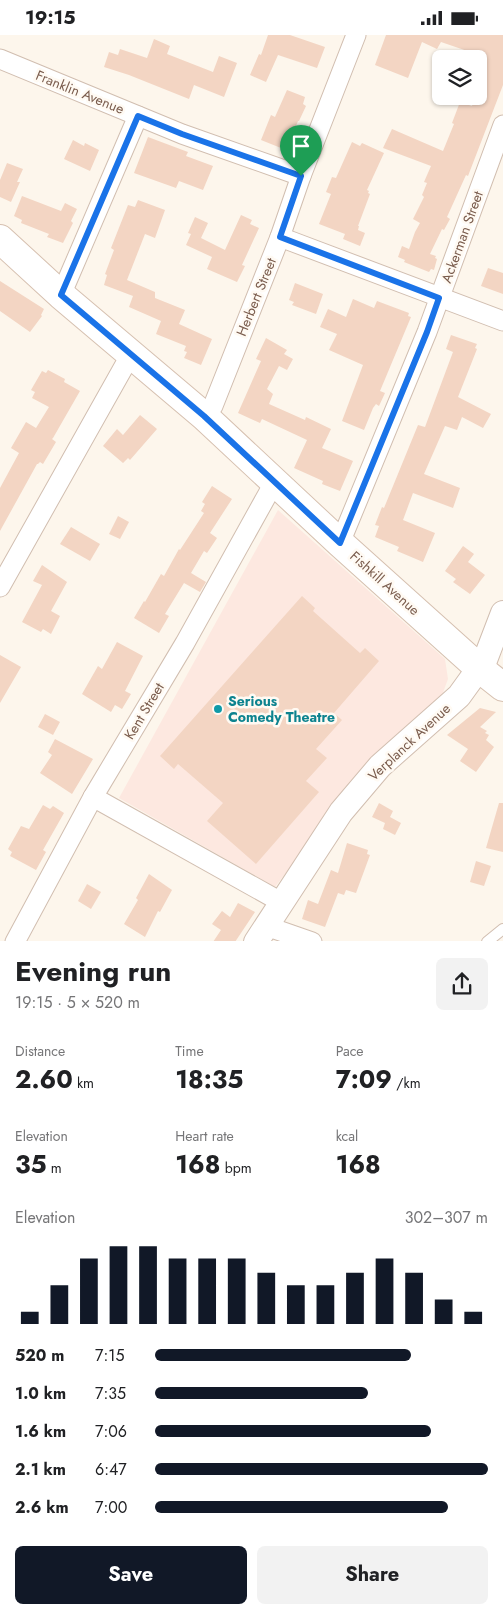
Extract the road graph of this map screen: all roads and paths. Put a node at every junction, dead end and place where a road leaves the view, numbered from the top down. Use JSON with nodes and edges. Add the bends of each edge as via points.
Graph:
{"nodes":[{"id":1,"x":356,"y":35,"type":"edge"},
{"id":2,"x":0,"y":59,"type":"edge"},
{"id":3,"x":138,"y":116,"type":"junction"},
{"id":4,"x":503,"y":125,"type":"edge"},
{"id":5,"x":301,"y":176,"type":"junction"},
{"id":6,"x":280,"y":237,"type":"junction"},
{"id":7,"x":0,"y":239,"type":"edge"},
{"id":8,"x":61,"y":295,"type":"junction"},
{"id":9,"x":439,"y":298,"type":"junction"},
{"id":10,"x":503,"y":321,"type":"edge"},
{"id":11,"x":131,"y":354,"type":"junction"},
{"id":12,"x":204,"y":416,"type":"junction"},
{"id":13,"x":275,"y":481,"type":"junction"},
{"id":14,"x":340,"y":543,"type":"junction"},
{"id":15,"x":0,"y":587,"type":"edge"},
{"id":16,"x":503,"y":613,"type":"edge"},
{"id":17,"x":479,"y":668,"type":"junction"},
{"id":18,"x":503,"y":687,"type":"edge"},
{"id":19,"x":93,"y":797,"type":"junction"},
{"id":20,"x":281,"y":902,"type":"junction"},
{"id":21,"x":503,"y":929,"type":"edge"},
{"id":22,"x":261,"y":934,"type":"edge"},
{"id":23,"x":15,"y":941,"type":"edge"},
{"id":24,"x":312,"y":941,"type":"edge"},
{"id":25,"x":487,"y":941,"type":"edge"}],
"edges":[{"from":1,"to":5,"type":"street","name":"Herbert Street"},
{"from":2,"to":3,"type":"street","name":"Franklin Avenue"},
{"from":3,"to":5,"type":"street","name":"Franklin Avenue"},
{"from":3,"to":8,"type":"street"},
{"from":4,"to":9,"type":"street","name":"Ackerman Street"},
{"from":5,"to":6,"type":"street","name":"Herbert Street"},
{"from":6,"to":9,"type":"street"},
{"from":6,"to":12,"type":"street","name":"Herbert Street","via":[[212,406]]},
{"from":7,"to":8,"type":"main road","name":"Fishkill Avenue"},
{"from":8,"to":11,"type":"main road","name":"Fishkill Avenue"},
{"from":9,"to":10,"type":"street"},
{"from":9,"to":14,"type":"street","name":"Ackerman Street"},
{"from":11,"to":12,"type":"main road","name":"Fishkill Avenue"},
{"from":11,"to":15,"type":"street"},
{"from":12,"to":13,"type":"main road","name":"Fishkill Avenue"},
{"from":13,"to":14,"type":"main road","name":"Fishkill Avenue"},
{"from":13,"to":19,"type":"street","name":"Kent Street","via":[[185,643]]},
{"from":14,"to":17,"type":"main road","name":"Fishkill Avenue"},
{"from":16,"to":17,"type":"street","name":"Verplanck Avenue"},
{"from":17,"to":18,"type":"main road","name":"Fishkill Avenue"},
{"from":17,"to":20,"type":"street","name":"Verplanck Avenue","via":[[460,696],[380,765],[341,812]]},
{"from":19,"to":20,"type":"street"},
{"from":19,"to":23,"type":"street","name":"Kent Street"},
{"from":20,"to":22,"type":"street","name":"Verplanck Avenue"},
{"from":21,"to":25,"type":"lane"},
{"from":22,"to":24,"type":"street"}]}
